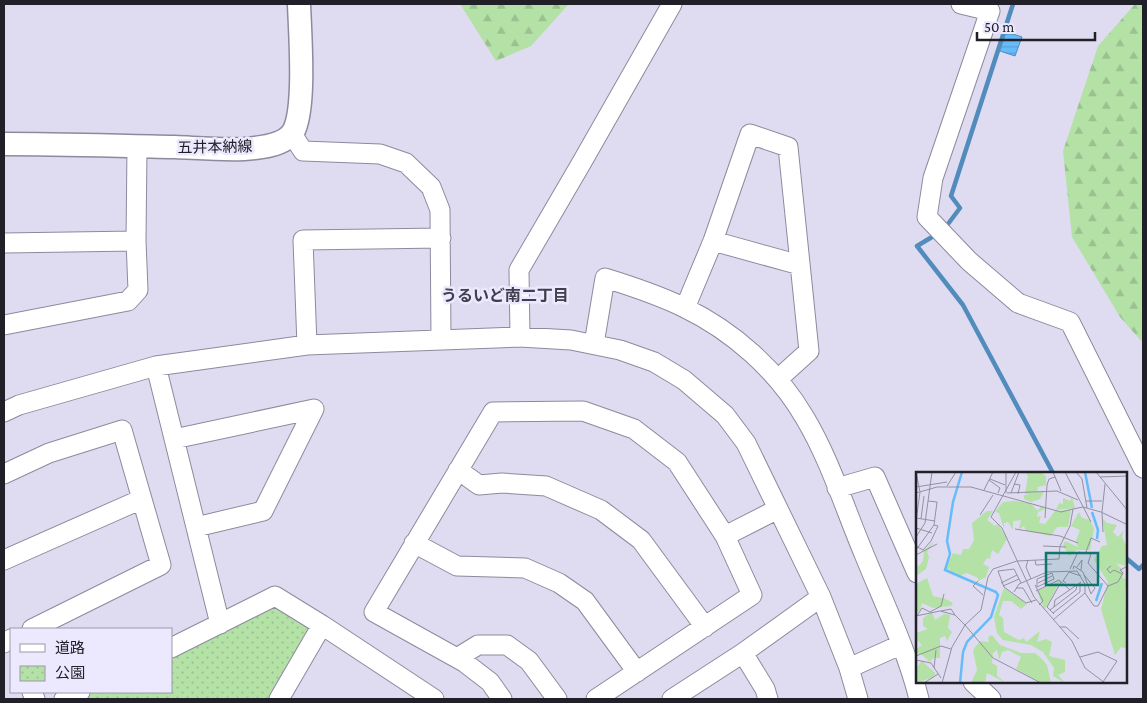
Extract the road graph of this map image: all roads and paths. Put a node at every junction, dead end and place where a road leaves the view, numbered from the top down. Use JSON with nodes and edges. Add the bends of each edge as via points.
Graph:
{"nodes":[{"id":1,"x":299,"y":4,"type":"edge"},
{"id":2,"x":672,"y":4,"type":"edge"},
{"id":3,"x":961,"y":4,"type":"edge"},
{"id":4,"x":292,"y":134,"type":"junction"},
{"id":5,"x":4,"y":144,"type":"edge"},
{"id":6,"x":138,"y":147,"type":"junction"},
{"id":7,"x":441,"y":238,"type":"junction"},
{"id":8,"x":713,"y":240,"type":"junction"},
{"id":9,"x":136,"y":241,"type":"junction"},
{"id":10,"x":4,"y":243,"type":"edge"},
{"id":11,"x":800,"y":265,"type":"junction"},
{"id":12,"x":685,"y":308,"type":"junction"},
{"id":13,"x":4,"y":325,"type":"edge"},
{"id":14,"x":520,"y":337,"type":"junction"},
{"id":15,"x":441,"y":340,"type":"junction"},
{"id":16,"x":594,"y":344,"type":"junction"},
{"id":17,"x":307,"y":345,"type":"junction"},
{"id":18,"x":156,"y":366,"type":"junction"},
{"id":19,"x":778,"y":379,"type":"junction"},
{"id":20,"x":4,"y":412,"type":"edge"},
{"id":21,"x":174,"y":439,"type":"junction"},
{"id":22,"x":1143,"y":468,"type":"edge"},
{"id":23,"x":458,"y":470,"type":"junction"},
{"id":24,"x":4,"y":474,"type":"edge"},
{"id":25,"x":837,"y":488,"type":"junction"},
{"id":26,"x":142,"y":499,"type":"junction"},
{"id":27,"x":778,"y":509,"type":"junction"},
{"id":28,"x":196,"y":527,"type":"junction"},
{"id":29,"x":725,"y":536,"type":"junction"},
{"id":30,"x":414,"y":543,"type":"junction"},
{"id":31,"x":4,"y":560,"type":"edge"},
{"id":32,"x":916,"y":571,"type":"edge"},
{"id":33,"x":821,"y":597,"type":"junction"},
{"id":34,"x":220,"y":624,"type":"junction"},
{"id":35,"x":322,"y":625,"type":"junction"},
{"id":36,"x":705,"y":627,"type":"junction"},
{"id":37,"x":34,"y":628,"type":"edge"},
{"id":38,"x":900,"y":645,"type":"junction"},
{"id":39,"x":172,"y":648,"type":"edge"},
{"id":40,"x":743,"y":653,"type":"junction"},
{"id":41,"x":457,"y":658,"type":"junction"},
{"id":42,"x":849,"y":668,"type":"junction"},
{"id":43,"x":636,"y":672,"type":"junction"},
{"id":44,"x":974,"y":683,"type":"edge"},
{"id":45,"x":78,"y":693,"type":"edge"},
{"id":46,"x":411,"y":693,"type":"edge"},
{"id":47,"x":64,"y":699,"type":"edge"},
{"id":48,"x":279,"y":699,"type":"edge"},
{"id":49,"x":434,"y":699,"type":"edge"},
{"id":50,"x":502,"y":699,"type":"edge"},
{"id":51,"x":556,"y":699,"type":"edge"},
{"id":52,"x":596,"y":699,"type":"edge"},
{"id":53,"x":674,"y":699,"type":"edge"},
{"id":54,"x":768,"y":699,"type":"edge"},
{"id":55,"x":858,"y":699,"type":"edge"},
{"id":56,"x":919,"y":699,"type":"edge"},
{"id":57,"x":991,"y":699,"type":"edge"}],
"edges":[{"from":1,"to":4,"type":"main road","via":[[299,118]]},
{"from":2,"to":14,"type":"street","via":[[519,270]]},
{"from":3,"to":22,"type":"street","via":[[990,11],[933,178],[926,218],[1018,303],[1070,322]]},
{"from":4,"to":6,"type":"main road","name":"五井本納線","via":[[284,141],[244,149]]},
{"from":4,"to":7,"type":"street","via":[[304,152],[380,154],[406,163],[431,186],[440,210]]},
{"from":5,"to":6,"type":"main road","name":"五井本納線"},
{"from":6,"to":9,"type":"street"},
{"from":7,"to":15,"type":"street"},
{"from":7,"to":17,"type":"street","via":[[303,240]]},
{"from":8,"to":11,"type":"street"},
{"from":8,"to":11,"type":"street","via":[[750,134],[788,147]]},
{"from":8,"to":12,"type":"street"},
{"from":9,"to":10,"type":"street"},
{"from":9,"to":13,"type":"street","via":[[138,290],[128,301]]},
{"from":11,"to":19,"type":"street","via":[[809,351]]},
{"from":12,"to":16,"type":"street","via":[[605,278]]},
{"from":12,"to":19,"type":"street","via":[[755,354]]},
{"from":14,"to":15,"type":"street"},
{"from":14,"to":16,"type":"street"},
{"from":15,"to":17,"type":"street"},
{"from":16,"to":27,"type":"street","via":[[654,362],[684,380],[726,415],[746,442]]},
{"from":17,"to":18,"type":"street"},
{"from":18,"to":20,"type":"street"},
{"from":18,"to":21,"type":"street"},
{"from":19,"to":25,"type":"street","via":[[805,417]]},
{"from":21,"to":28,"type":"street"},
{"from":21,"to":28,"type":"street","via":[[314,409],[263,511]]},
{"from":23,"to":29,"type":"street","via":[[493,412],[583,411],[634,429],[677,462]]},
{"from":23,"to":30,"type":"street"},
{"from":23,"to":36,"type":"street","via":[[479,485],[546,486],[601,510],[641,540]]},
{"from":24,"to":26,"type":"street","via":[[49,454],[122,430]]},
{"from":25,"to":32,"type":"street","via":[[875,477]]},
{"from":25,"to":38,"type":"street"},
{"from":26,"to":31,"type":"street"},
{"from":26,"to":37,"type":"street","via":[[161,565]]},
{"from":27,"to":29,"type":"street"},
{"from":27,"to":33,"type":"street"},
{"from":28,"to":34,"type":"street"},
{"from":29,"to":36,"type":"street","via":[[752,596]]},
{"from":30,"to":41,"type":"street","via":[[374,612]]},
{"from":30,"to":43,"type":"street","via":[[456,566],[525,568],[559,583],[585,602]]},
{"from":33,"to":40,"type":"street"},
{"from":33,"to":42,"type":"street"},
{"from":34,"to":35,"type":"street","via":[[275,596]]},
{"from":34,"to":39,"type":"street"},
{"from":35,"to":46,"type":"street"},
{"from":35,"to":48,"type":"street"},
{"from":36,"to":43,"type":"street"},
{"from":38,"to":42,"type":"street"},
{"from":38,"to":56,"type":"street"},
{"from":40,"to":53,"type":"street"},
{"from":40,"to":54,"type":"street"},
{"from":41,"to":50,"type":"street","via":[[490,682]]},
{"from":41,"to":51,"type":"street","via":[[478,645],[507,645],[529,661]]},
{"from":42,"to":55,"type":"street"},
{"from":43,"to":52,"type":"street"},
{"from":44,"to":57,"type":"street"},
{"from":45,"to":47,"type":"street"},
{"from":46,"to":49,"type":"street"}]}
